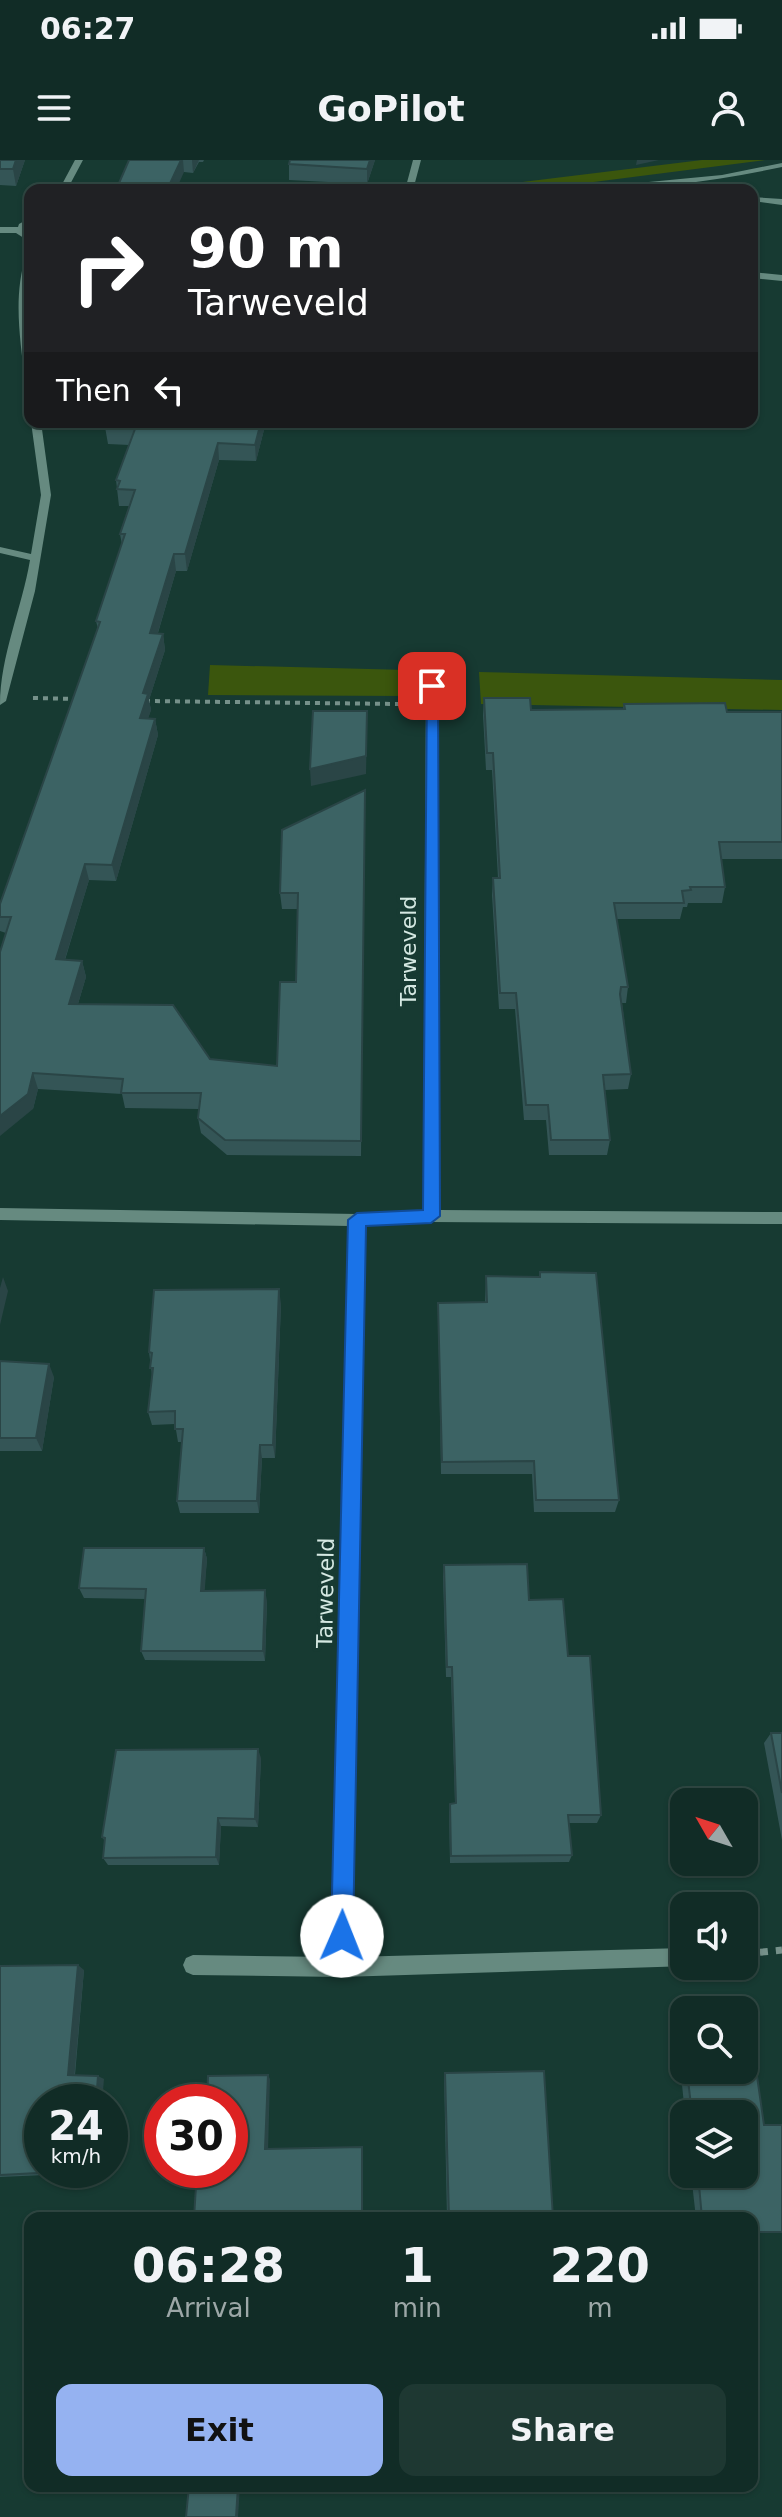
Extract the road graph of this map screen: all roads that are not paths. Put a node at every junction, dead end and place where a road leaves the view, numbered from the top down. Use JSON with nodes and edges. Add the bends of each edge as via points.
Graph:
{"nodes":[{"id":1,"x":79,"y":160,"type":"edge"},
{"id":2,"x":417,"y":160,"type":"edge"},
{"id":3,"x":782,"y":165,"type":"edge"},
{"id":4,"x":66,"y":184,"type":"edge"},
{"id":5,"x":411,"y":184,"type":"edge"},
{"id":6,"x":649,"y":184,"type":"edge"},
{"id":7,"x":758,"y":200,"type":"edge"},
{"id":8,"x":782,"y":202,"type":"edge"},
{"id":9,"x":24,"y":226,"type":"edge"},
{"id":10,"x":0,"y":230,"type":"edge"},
{"id":11,"x":20,"y":230,"type":"junction"},
{"id":12,"x":24,"y":236,"type":"edge"},
{"id":13,"x":758,"y":276,"type":"edge"},
{"id":14,"x":782,"y":278,"type":"edge"},
{"id":15,"x":24,"y":290,"type":"edge"},
{"id":16,"x":24,"y":317,"type":"edge"},
{"id":17,"x":37,"y":428,"type":"edge"},
{"id":18,"x":0,"y":550,"type":"edge"},
{"id":19,"x":36,"y":558,"type":"junction"},
{"id":20,"x":432,"y":686,"type":"dead end"},
{"id":21,"x":1,"y":699,"type":"edge"},
{"id":22,"x":0,"y":1214,"type":"edge"},
{"id":23,"x":431,"y":1216,"type":"junction"},
{"id":24,"x":782,"y":1218,"type":"edge"},
{"id":25,"x":357,"y":1220,"type":"junction"},
{"id":26,"x":670,"y":1958,"type":"edge"},
{"id":27,"x":193,"y":1965,"type":"dead end"},
{"id":28,"x":341,"y":1967,"type":"junction"}],
"edges":[{"from":1,"to":4,"type":"street"},
{"from":2,"to":5,"type":"street"},
{"from":3,"to":6,"type":"street"},
{"from":7,"to":8,"type":"street"},
{"from":9,"to":11,"type":"street"},
{"from":10,"to":11,"type":"street"},
{"from":11,"to":12,"type":"street"},
{"from":13,"to":14,"type":"street"},
{"from":15,"to":16,"type":"street"},
{"from":17,"to":19,"type":"street","via":[[46,495]]},
{"from":18,"to":19,"type":"street"},
{"from":19,"to":21,"type":"street"},
{"from":20,"to":23,"type":"street","name":"Tarweveld"},
{"from":22,"to":25,"type":"street"},
{"from":23,"to":24,"type":"street"},
{"from":23,"to":25,"type":"street"},
{"from":25,"to":28,"type":"street","name":"Tarweveld"},
{"from":26,"to":28,"type":"street"},
{"from":27,"to":28,"type":"street"}]}
